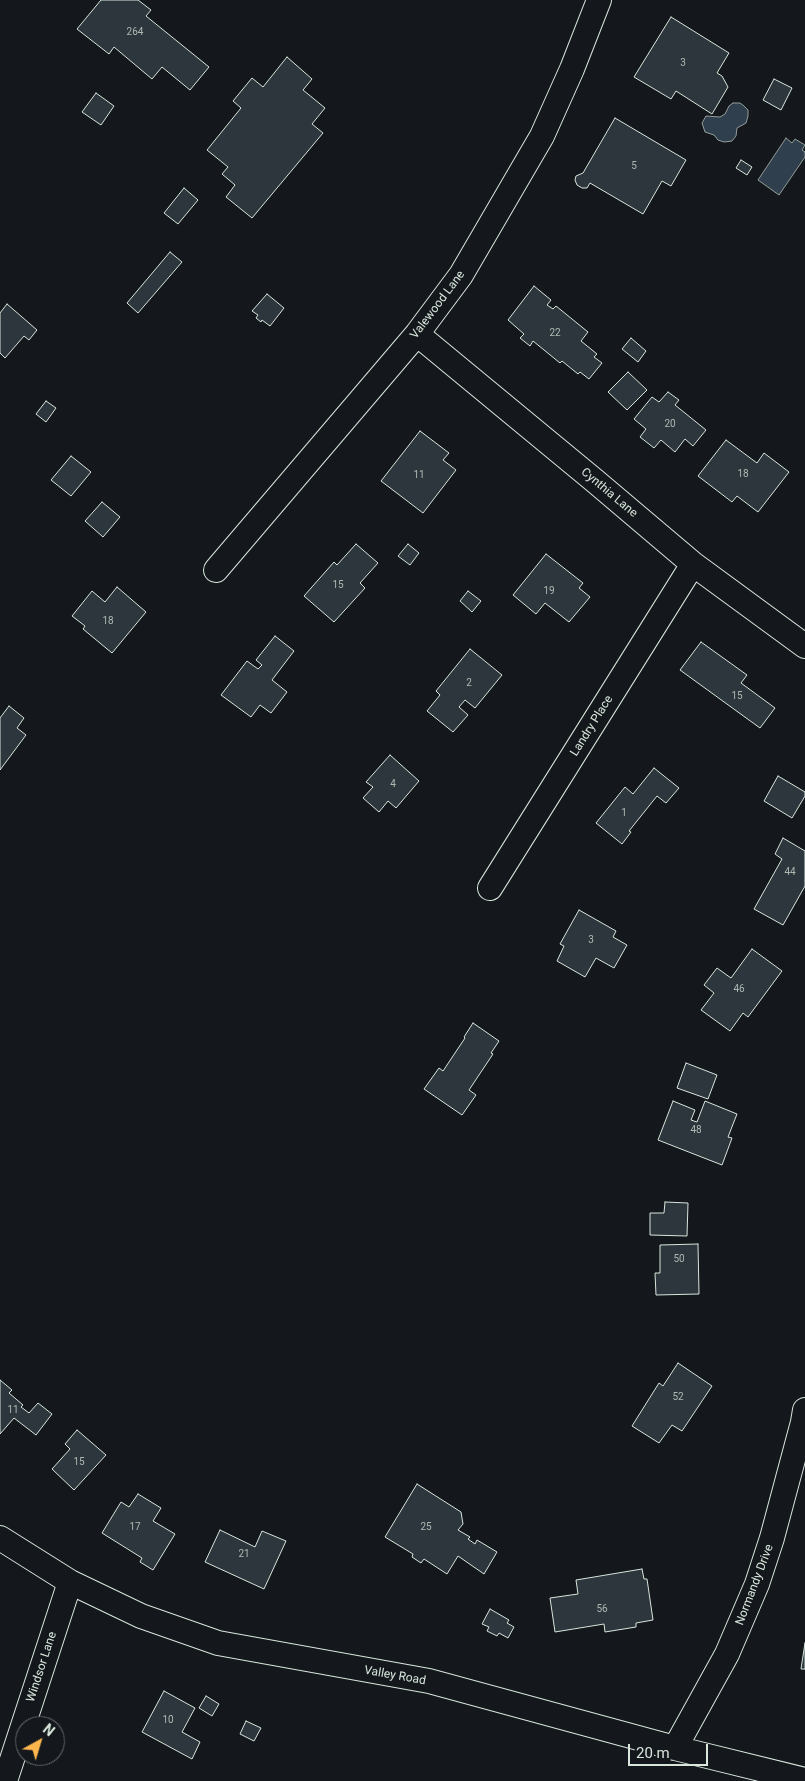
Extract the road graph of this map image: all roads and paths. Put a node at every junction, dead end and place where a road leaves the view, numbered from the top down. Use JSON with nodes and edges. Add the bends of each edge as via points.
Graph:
{"nodes":[{"id":1,"x":599,"y":0,"type":"edge"},
{"id":2,"x":417,"y":334,"type":"junction"},
{"id":3,"x":693,"y":564,"type":"junction"},
{"id":4,"x":216,"y":570,"type":"dead end"},
{"id":5,"x":805,"y":646,"type":"edge"},
{"id":6,"x":490,"y":888,"type":"dead end"},
{"id":7,"x":805,"y":1410,"type":"edge"},
{"id":8,"x":0,"y":1538,"type":"edge"},
{"id":9,"x":70,"y":1582,"type":"junction"},
{"id":10,"x":675,"y":1748,"type":"junction"},
{"id":11,"x":805,"y":1780,"type":"edge"},
{"id":12,"x":6,"y":1781,"type":"edge"}],
"edges":[{"from":1,"to":2,"type":"street","name":"Valewood Lane","via":[[542,136],[461,275]]},
{"from":2,"to":3,"type":"street","name":"Cynthia Lane"},
{"from":2,"to":4,"type":"street","name":"Valewood Lane"},
{"from":3,"to":5,"type":"street","name":"Cynthia Lane"},
{"from":3,"to":6,"type":"street","name":"Landry Place"},
{"from":7,"to":10,"type":"street","name":"Normandy Drive","via":[[757,1584],[727,1654]]},
{"from":8,"to":9,"type":"street","name":"Valley Road"},
{"from":9,"to":10,"type":"street","name":"Valley Road","via":[[141,1616],[218,1643],[428,1681]]},
{"from":9,"to":12,"type":"street","name":"Windsor Lane"},
{"from":10,"to":11,"type":"street","name":"Valley Road"}]}
